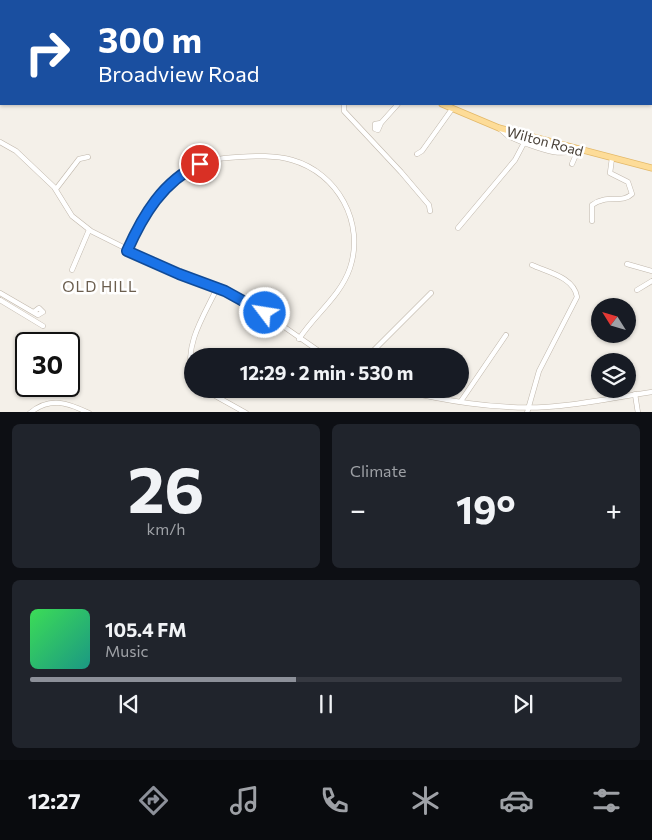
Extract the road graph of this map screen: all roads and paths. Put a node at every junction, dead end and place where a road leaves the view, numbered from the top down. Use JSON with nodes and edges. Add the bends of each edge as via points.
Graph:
{"nodes":[{"id":1,"x":344,"y":105,"type":"edge"},
{"id":2,"x":397,"y":105,"type":"edge"},
{"id":3,"x":444,"y":105,"type":"edge"},
{"id":4,"x":452,"y":108,"type":"junction"},
{"id":5,"x":381,"y":123,"type":"dead end"},
{"id":6,"x":499,"y":128,"type":"junction"},
{"id":7,"x":0,"y":142,"type":"edge"},
{"id":8,"x":524,"y":143,"type":"junction"},
{"id":9,"x":577,"y":149,"type":"junction"},
{"id":10,"x":417,"y":154,"type":"dead end"},
{"id":11,"x":88,"y":157,"type":"dead end"},
{"id":12,"x":612,"y":158,"type":"junction"},
{"id":13,"x":572,"y":164,"type":"dead end"},
{"id":14,"x":652,"y":168,"type":"edge"},
{"id":15,"x":56,"y":189,"type":"junction"},
{"id":16,"x":430,"y":211,"type":"dead end"},
{"id":17,"x":592,"y":221,"type":"dead end"},
{"id":18,"x":458,"y":228,"type":"dead end"},
{"id":19,"x":89,"y":230,"type":"junction"},
{"id":20,"x":127,"y":251,"type":"junction"},
{"id":21,"x":627,"y":264,"type":"dead end"},
{"id":22,"x":532,"y":265,"type":"dead end"},
{"id":23,"x":72,"y":270,"type":"dead end"},
{"id":24,"x":652,"y":271,"type":"edge"},
{"id":25,"x":652,"y":281,"type":"edge"},
{"id":26,"x":217,"y":288,"type":"junction"},
{"id":27,"x":637,"y":290,"type":"dead end"},
{"id":28,"x":0,"y":293,"type":"edge"},
{"id":29,"x":431,"y":293,"type":"dead end"},
{"id":30,"x":0,"y":300,"type":"edge"},
{"id":31,"x":34,"y":311,"type":"dead end"},
{"id":32,"x":43,"y":326,"type":"dead end"},
{"id":33,"x":506,"y":335,"type":"dead end"},
{"id":34,"x":299,"y":339,"type":"junction"},
{"id":35,"x":192,"y":348,"type":"edge"},
{"id":36,"x":313,"y":348,"type":"edge"},
{"id":37,"x":376,"y":348,"type":"edge"},
{"id":38,"x":652,"y":392,"type":"edge"},
{"id":39,"x":636,"y":394,"type":"edge"},
{"id":40,"x":220,"y":398,"type":"edge"},
{"id":41,"x":444,"y":398,"type":"edge"},
{"id":42,"x":609,"y":398,"type":"edge"},
{"id":43,"x":636,"y":398,"type":"edge"},
{"id":44,"x":461,"y":401,"type":"junction"},
{"id":45,"x":528,"y":410,"type":"edge"},
{"id":46,"x":30,"y":412,"type":"edge"},
{"id":47,"x":89,"y":412,"type":"edge"},
{"id":48,"x":246,"y":412,"type":"edge"},
{"id":49,"x":638,"y":412,"type":"edge"}],
"edges":[{"from":1,"to":16,"type":"street","via":[[344,111],[402,172],[429,205]]},
{"from":2,"to":5,"type":"street"},
{"from":3,"to":4,"type":"main road","name":"Wilton Road"},
{"from":4,"to":6,"type":"main road","name":"Wilton Road"},
{"from":4,"to":10,"type":"street"},
{"from":6,"to":8,"type":"street"},
{"from":6,"to":9,"type":"main road","name":"Wilton Road"},
{"from":7,"to":15,"type":"street","via":[[19,154]]},
{"from":8,"to":9,"type":"street","via":[[556,152]]},
{"from":8,"to":18,"type":"street","via":[[515,160]]},
{"from":9,"to":12,"type":"main road","name":"Wilton Road"},
{"from":9,"to":13,"type":"street"},
{"from":11,"to":15,"type":"street","via":[[80,159]]},
{"from":12,"to":14,"type":"main road","name":"Wilton Road"},
{"from":12,"to":17,"type":"street","via":[[610,173],[628,182],[632,194],[625,199],[597,201],[592,206]]},
{"from":15,"to":19,"type":"street","via":[[72,216]]},
{"from":19,"to":20,"type":"street"},
{"from":19,"to":23,"type":"street"},
{"from":20,"to":26,"type":"street"},
{"from":20,"to":34,"type":"street","via":[[158,197],[176,178],[200,164],[220,158],[275,157],[311,168],[327,180],[342,199],[351,218],[354,247],[343,283]]},
{"from":21,"to":24,"type":"street"},
{"from":22,"to":45,"type":"street","via":[[563,279],[575,289],[577,298],[539,373]]},
{"from":25,"to":27,"type":"street"},
{"from":26,"to":34,"type":"street","via":[[256,306]]},
{"from":26,"to":35,"type":"street"},
{"from":28,"to":31,"type":"street"},
{"from":29,"to":37,"type":"street"},
{"from":30,"to":32,"type":"street"},
{"from":33,"to":44,"type":"street"},
{"from":34,"to":36,"type":"street"},
{"from":38,"to":39,"type":"street"},
{"from":40,"to":48,"type":"street"},
{"from":41,"to":44,"type":"street"},
{"from":42,"to":45,"type":"street"},
{"from":43,"to":49,"type":"street"},
{"from":44,"to":45,"type":"street"},
{"from":46,"to":47,"type":"street","via":[[61,401]]}]}
